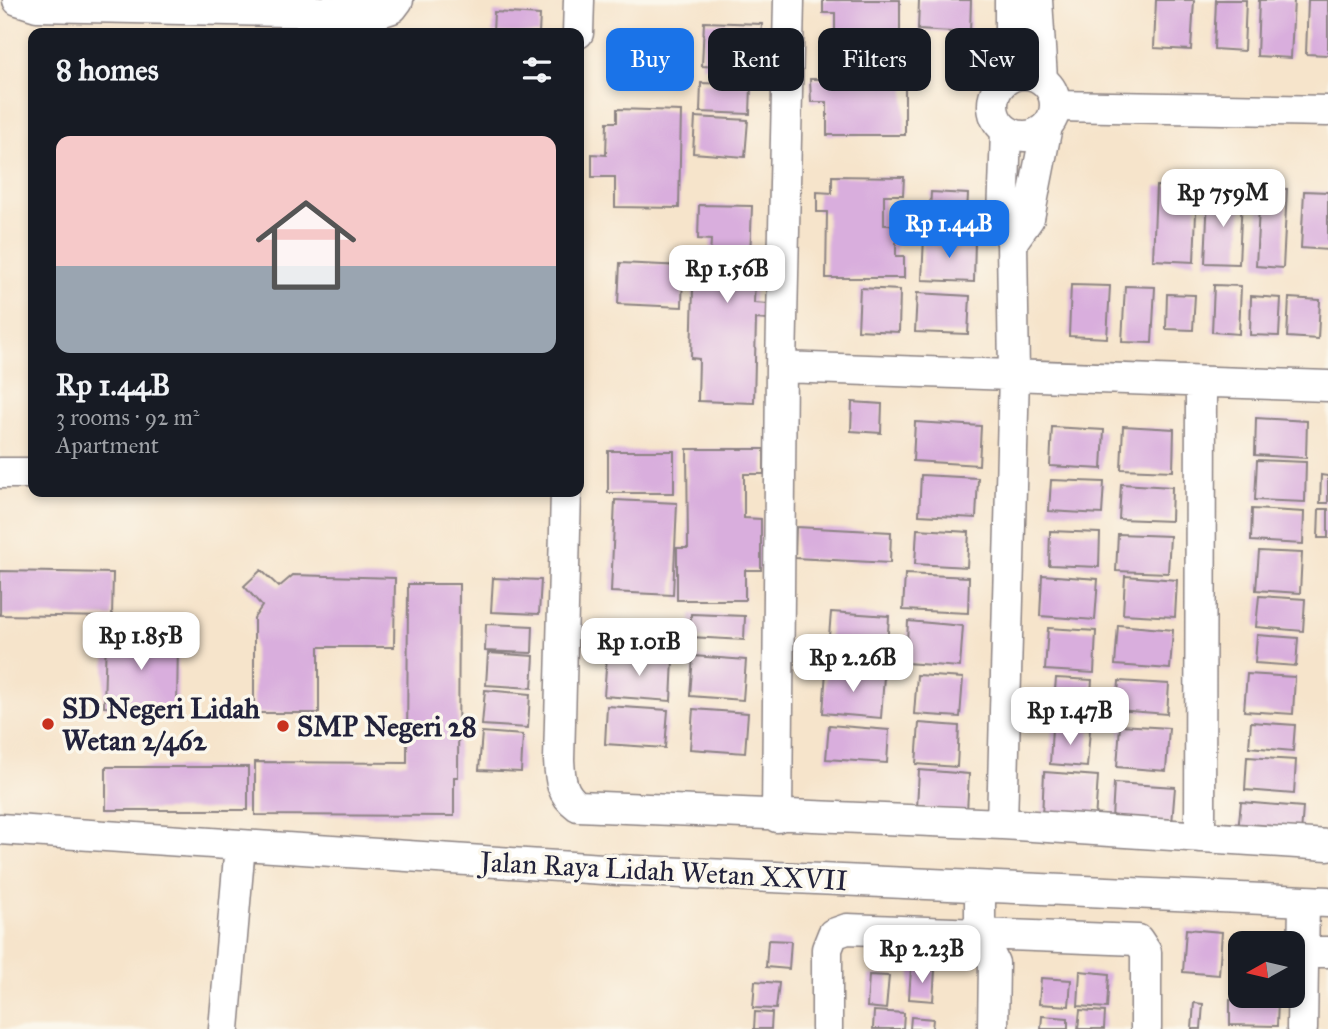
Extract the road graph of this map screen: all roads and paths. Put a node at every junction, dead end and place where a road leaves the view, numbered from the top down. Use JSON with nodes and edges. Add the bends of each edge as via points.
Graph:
{"nodes":[{"id":1,"x":18,"y":0,"type":"edge"},
{"id":2,"x":398,"y":0,"type":"edge"},
{"id":3,"x":579,"y":0,"type":"edge"},
{"id":4,"x":789,"y":0,"type":"edge"},
{"id":5,"x":1010,"y":0,"type":"edge"},
{"id":6,"x":1037,"y":0,"type":"edge"},
{"id":7,"x":202,"y":5,"type":"edge"},
{"id":8,"x":578,"y":28,"type":"edge"},
{"id":9,"x":1010,"y":28,"type":"edge"},
{"id":10,"x":1039,"y":78,"type":"edge"},
{"id":11,"x":1042,"y":79,"type":"junction"},
{"id":12,"x":998,"y":91,"type":"edge"},
{"id":13,"x":1328,"y":111,"type":"edge"},
{"id":14,"x":1051,"y":116,"type":"junction"},
{"id":15,"x":1006,"y":131,"type":"junction"},
{"id":16,"x":1012,"y":242,"type":"junction"},
{"id":17,"x":781,"y":367,"type":"junction"},
{"id":18,"x":1014,"y":374,"type":"junction"},
{"id":19,"x":1200,"y":382,"type":"junction"},
{"id":20,"x":1328,"y":386,"type":"edge"},
{"id":21,"x":0,"y":473,"type":"edge"},
{"id":22,"x":28,"y":473,"type":"edge"},
{"id":23,"x":566,"y":497,"type":"edge"},
{"id":24,"x":777,"y":817,"type":"junction"},
{"id":25,"x":1002,"y":824,"type":"junction"},
{"id":26,"x":0,"y":829,"type":"edge"},
{"id":27,"x":1200,"y":837,"type":"junction"},
{"id":28,"x":240,"y":845,"type":"junction"},
{"id":29,"x":1328,"y":845,"type":"edge"},
{"id":30,"x":980,"y":887,"type":"junction"},
{"id":31,"x":1012,"y":887,"type":"junction"},
{"id":32,"x":1316,"y":902,"type":"edge"},
{"id":33,"x":981,"y":934,"type":"junction"},
{"id":34,"x":1012,"y":934,"type":"junction"},
{"id":35,"x":1315,"y":952,"type":"edge"},
{"id":36,"x":994,"y":963,"type":"junction"},
{"id":37,"x":224,"y":1029,"type":"edge"},
{"id":38,"x":827,"y":1029,"type":"edge"},
{"id":39,"x":993,"y":1029,"type":"edge"},
{"id":40,"x":1146,"y":1029,"type":"edge"},
{"id":41,"x":1302,"y":1029,"type":"edge"}],
"edges":[{"from":1,"to":7,"type":"street","via":[[37,6]]},
{"from":2,"to":7,"type":"street","via":[[392,8],[377,13]]},
{"from":3,"to":8,"type":"street"},
{"from":4,"to":17,"type":"street"},
{"from":5,"to":9,"type":"street"},
{"from":6,"to":11,"type":"street"},
{"from":10,"to":11,"type":"street"},
{"from":11,"to":14,"type":"street","via":[[1054,96]]},
{"from":12,"to":15,"type":"street","via":[[993,107]]},
{"from":13,"to":14,"type":"street"},
{"from":14,"to":15,"type":"street","via":[[1027,136]]},
{"from":14,"to":16,"type":"street","via":[[1029,218]]},
{"from":15,"to":16,"type":"street","via":[[1003,217]]},
{"from":16,"to":18,"type":"street"},
{"from":17,"to":18,"type":"street"},
{"from":17,"to":24,"type":"street"},
{"from":18,"to":19,"type":"street"},
{"from":18,"to":25,"type":"street"},
{"from":19,"to":20,"type":"street"},
{"from":19,"to":27,"type":"street"},
{"from":21,"to":22,"type":"street"},
{"from":23,"to":24,"type":"street","via":[[559,760],[567,798],[578,806]]},
{"from":24,"to":25,"type":"street"},
{"from":25,"to":27,"type":"street"},
{"from":26,"to":28,"type":"street","name":"Jalan Raya Lidah Wetan XXVII"},
{"from":27,"to":29,"type":"street"},
{"from":28,"to":30,"type":"street","name":"Jalan Raya Lidah Wetan XXVII","via":[[618,870]]},
{"from":28,"to":37,"type":"street"},
{"from":30,"to":31,"type":"street","name":"Jalan Raya Lidah Wetan XXVII"},
{"from":30,"to":33,"type":"street"},
{"from":31,"to":32,"type":"street","name":"Jalan Raya Lidah Wetan XXVII"},
{"from":31,"to":34,"type":"street"},
{"from":32,"to":35,"type":"street"},
{"from":33,"to":34,"type":"street"},
{"from":33,"to":36,"type":"street"},
{"from":33,"to":38,"type":"street","via":[[838,930],[827,948]]},
{"from":34,"to":36,"type":"street"},
{"from":34,"to":40,"type":"street","via":[[1138,940],[1146,952]]},
{"from":35,"to":41,"type":"street"},
{"from":36,"to":39,"type":"street"}]}
